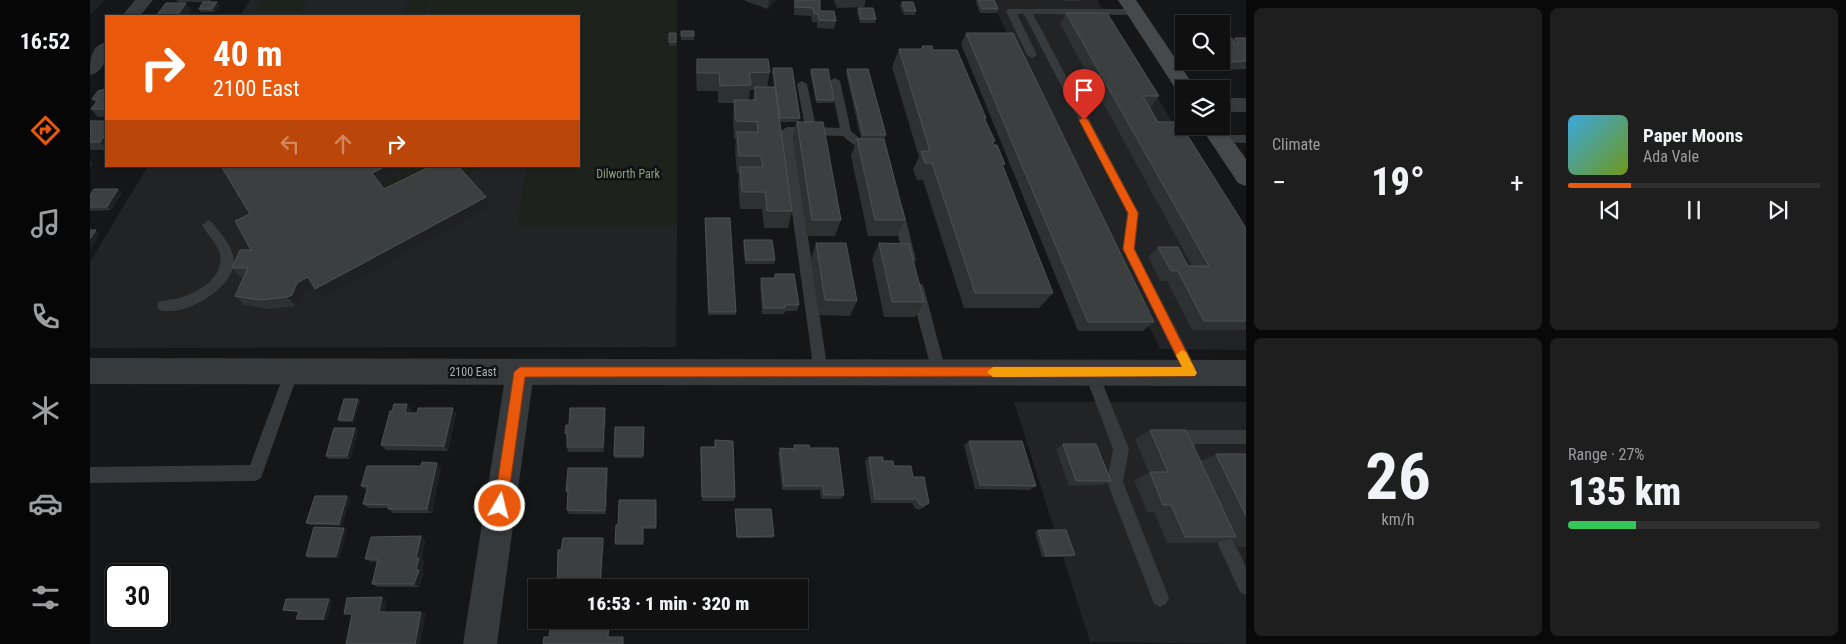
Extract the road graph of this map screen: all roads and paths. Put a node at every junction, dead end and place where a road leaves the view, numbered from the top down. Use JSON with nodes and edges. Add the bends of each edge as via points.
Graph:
{"nodes":[{"id":1,"x":144,"y":0,"type":"edge"},
{"id":2,"x":1131,"y":6,"type":"edge"},
{"id":3,"x":1027,"y":11,"type":"junction"},
{"id":4,"x":132,"y":15,"type":"edge"},
{"id":5,"x":105,"y":49,"type":"edge"},
{"id":6,"x":1032,"y":55,"type":"dead end"},
{"id":7,"x":90,"y":69,"type":"edge"},
{"id":8,"x":1180,"y":80,"type":"edge"},
{"id":9,"x":836,"y":81,"type":"dead end"},
{"id":10,"x":802,"y":84,"type":"dead end"},
{"id":11,"x":1230,"y":105,"type":"edge"},
{"id":12,"x":1246,"y":105,"type":"edge"},
{"id":13,"x":811,"y":131,"type":"junction"},
{"id":14,"x":846,"y":132,"type":"junction"},
{"id":15,"x":1217,"y":135,"type":"edge"},
{"id":16,"x":1226,"y":135,"type":"edge"},
{"id":17,"x":1246,"y":139,"type":"edge"},
{"id":18,"x":883,"y":154,"type":"edge"},
{"id":19,"x":1246,"y":178,"type":"edge"},
{"id":20,"x":894,"y":199,"type":"edge"},
{"id":21,"x":208,"y":225,"type":"dead end"},
{"id":22,"x":164,"y":306,"type":"dead end"},
{"id":23,"x":90,"y":371,"type":"edge"},
{"id":24,"x":292,"y":372,"type":"junction"},
{"id":25,"x":520,"y":372,"type":"junction"},
{"id":26,"x":938,"y":372,"type":"junction"},
{"id":27,"x":1090,"y":372,"type":"junction"},
{"id":28,"x":821,"y":373,"type":"junction"},
{"id":29,"x":1191,"y":373,"type":"junction"},
{"id":30,"x":1246,"y":373,"type":"edge"},
{"id":31,"x":1246,"y":437,"type":"edge"},
{"id":32,"x":1191,"y":468,"type":"edge"},
{"id":33,"x":90,"y":475,"type":"edge"},
{"id":34,"x":1211,"y":512,"type":"edge"},
{"id":35,"x":1246,"y":586,"type":"edge"},
{"id":36,"x":1160,"y":598,"type":"dead end"},
{"id":37,"x":480,"y":644,"type":"edge"}],
"edges":[{"from":1,"to":4,"type":"street"},
{"from":2,"to":3,"type":"lane"},
{"from":2,"to":8,"type":"main road"},
{"from":3,"to":6,"type":"lane","via":[[1011,11]]},
{"from":3,"to":29,"type":"lane","via":[[1133,213],[1129,249]]},
{"from":5,"to":7,"type":"street"},
{"from":9,"to":14,"type":"lane"},
{"from":10,"to":13,"type":"lane"},
{"from":11,"to":12,"type":"street"},
{"from":13,"to":14,"type":"lane"},
{"from":13,"to":28,"type":"lane","via":[[787,131],[787,137]]},
{"from":14,"to":18,"type":"lane","via":[[854,140]]},
{"from":15,"to":19,"type":"main road"},
{"from":16,"to":17,"type":"lane"},
{"from":20,"to":26,"type":"lane"},
{"from":21,"to":22,"type":"lane","via":[[226,252],[225,269],[217,283],[198,298],[176,306]]},
{"from":23,"to":24,"type":"street","name":"2100 East"},
{"from":24,"to":25,"type":"street","name":"2100 East"},
{"from":24,"to":33,"type":"lane","via":[[255,473]]},
{"from":25,"to":28,"type":"street","name":"2100 East"},
{"from":25,"to":37,"type":"street"},
{"from":26,"to":27,"type":"street","name":"2100 East"},
{"from":26,"to":28,"type":"street","name":"2100 East"},
{"from":27,"to":29,"type":"street","name":"2100 East"},
{"from":27,"to":36,"type":"lane","via":[[1121,449],[1115,482]]},
{"from":29,"to":30,"type":"street","name":"2100 East"},
{"from":31,"to":32,"type":"lane","via":[[1188,437],[1187,459]]},
{"from":34,"to":35,"type":"lane"}]}
